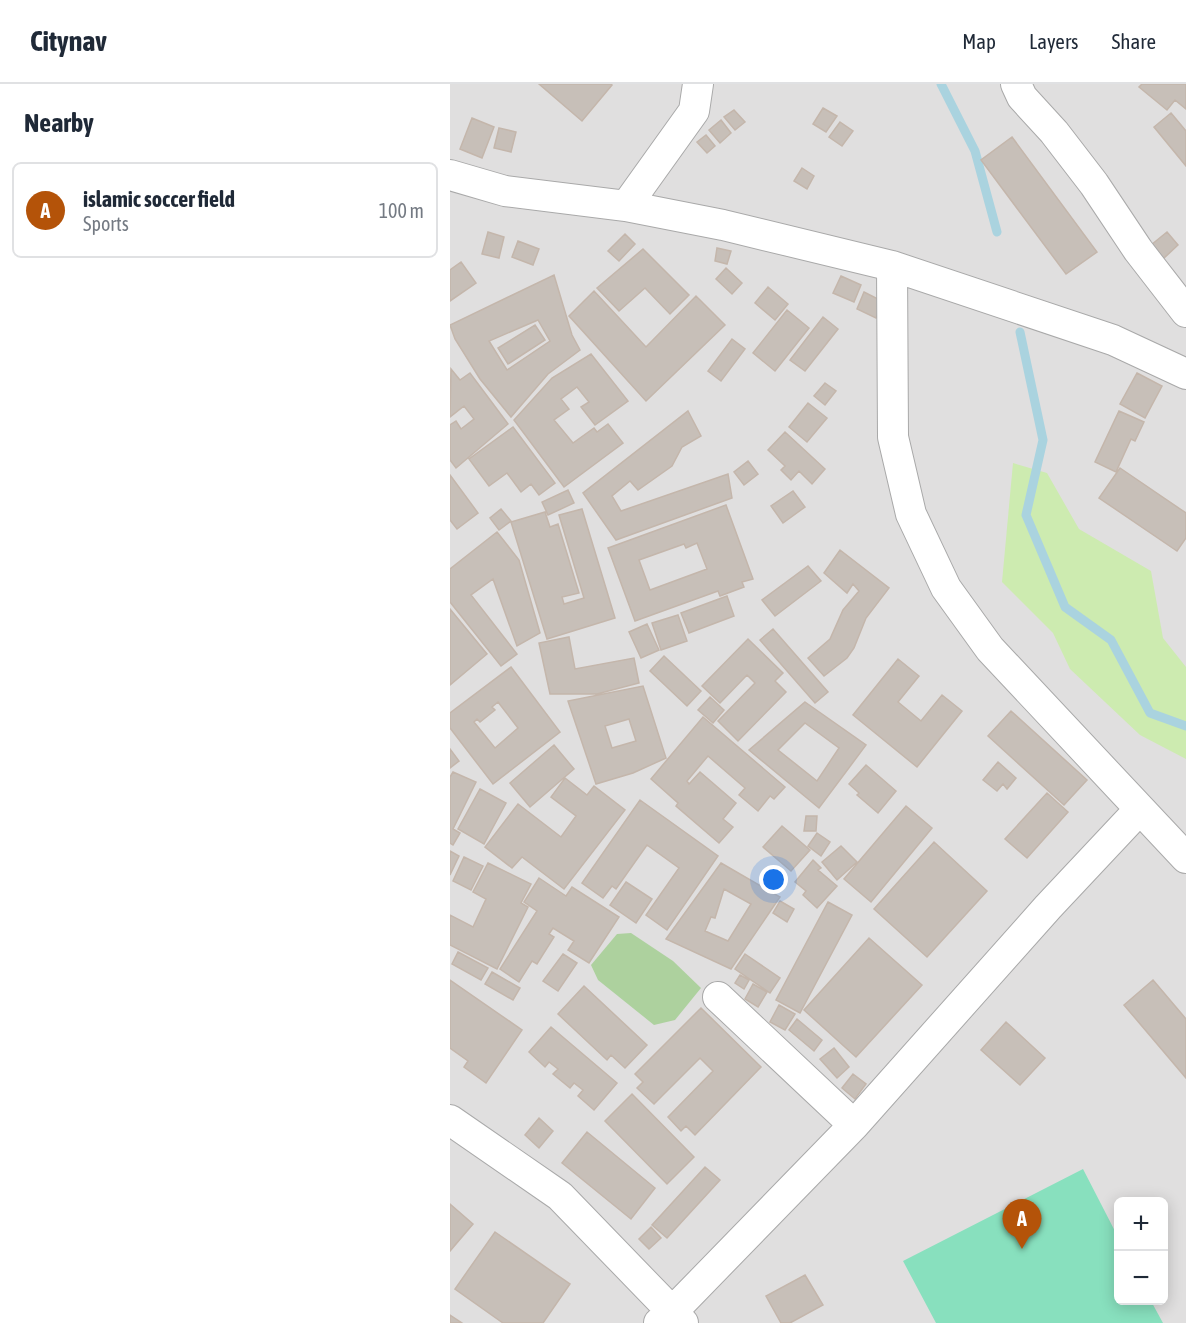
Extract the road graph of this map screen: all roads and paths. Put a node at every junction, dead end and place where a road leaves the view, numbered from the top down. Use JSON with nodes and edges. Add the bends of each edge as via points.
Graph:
{"nodes":[{"id":1,"x":698,"y":84,"type":"edge"},
{"id":2,"x":1016,"y":84,"type":"edge"},
{"id":3,"x":450,"y":175,"type":"edge"},
{"id":4,"x":626,"y":206,"type":"junction"},
{"id":5,"x":892,"y":266,"type":"junction"},
{"id":6,"x":1186,"y":312,"type":"edge"},
{"id":7,"x":1186,"y":374,"type":"edge"},
{"id":8,"x":1140,"y":809,"type":"junction"},
{"id":9,"x":1186,"y":858,"type":"edge"},
{"id":10,"x":718,"y":997,"type":"dead end"},
{"id":11,"x":450,"y":1120,"type":"edge"},
{"id":12,"x":854,"y":1125,"type":"junction"},
{"id":13,"x":672,"y":1319,"type":"edge"}],
"edges":[{"from":1,"to":4,"type":"street","via":[[693,111]]},
{"from":2,"to":6,"type":"street"},
{"from":3,"to":4,"type":"street","via":[[505,191]]},
{"from":4,"to":5,"type":"street"},
{"from":5,"to":7,"type":"street","via":[[1113,340]]},
{"from":5,"to":8,"type":"street","via":[[893,437],[911,514],[946,588],[990,649]]},
{"from":8,"to":9,"type":"street"},
{"from":8,"to":12,"type":"street"},
{"from":10,"to":12,"type":"street"},
{"from":11,"to":13,"type":"street","via":[[560,1196]]},
{"from":12,"to":13,"type":"street"}]}
